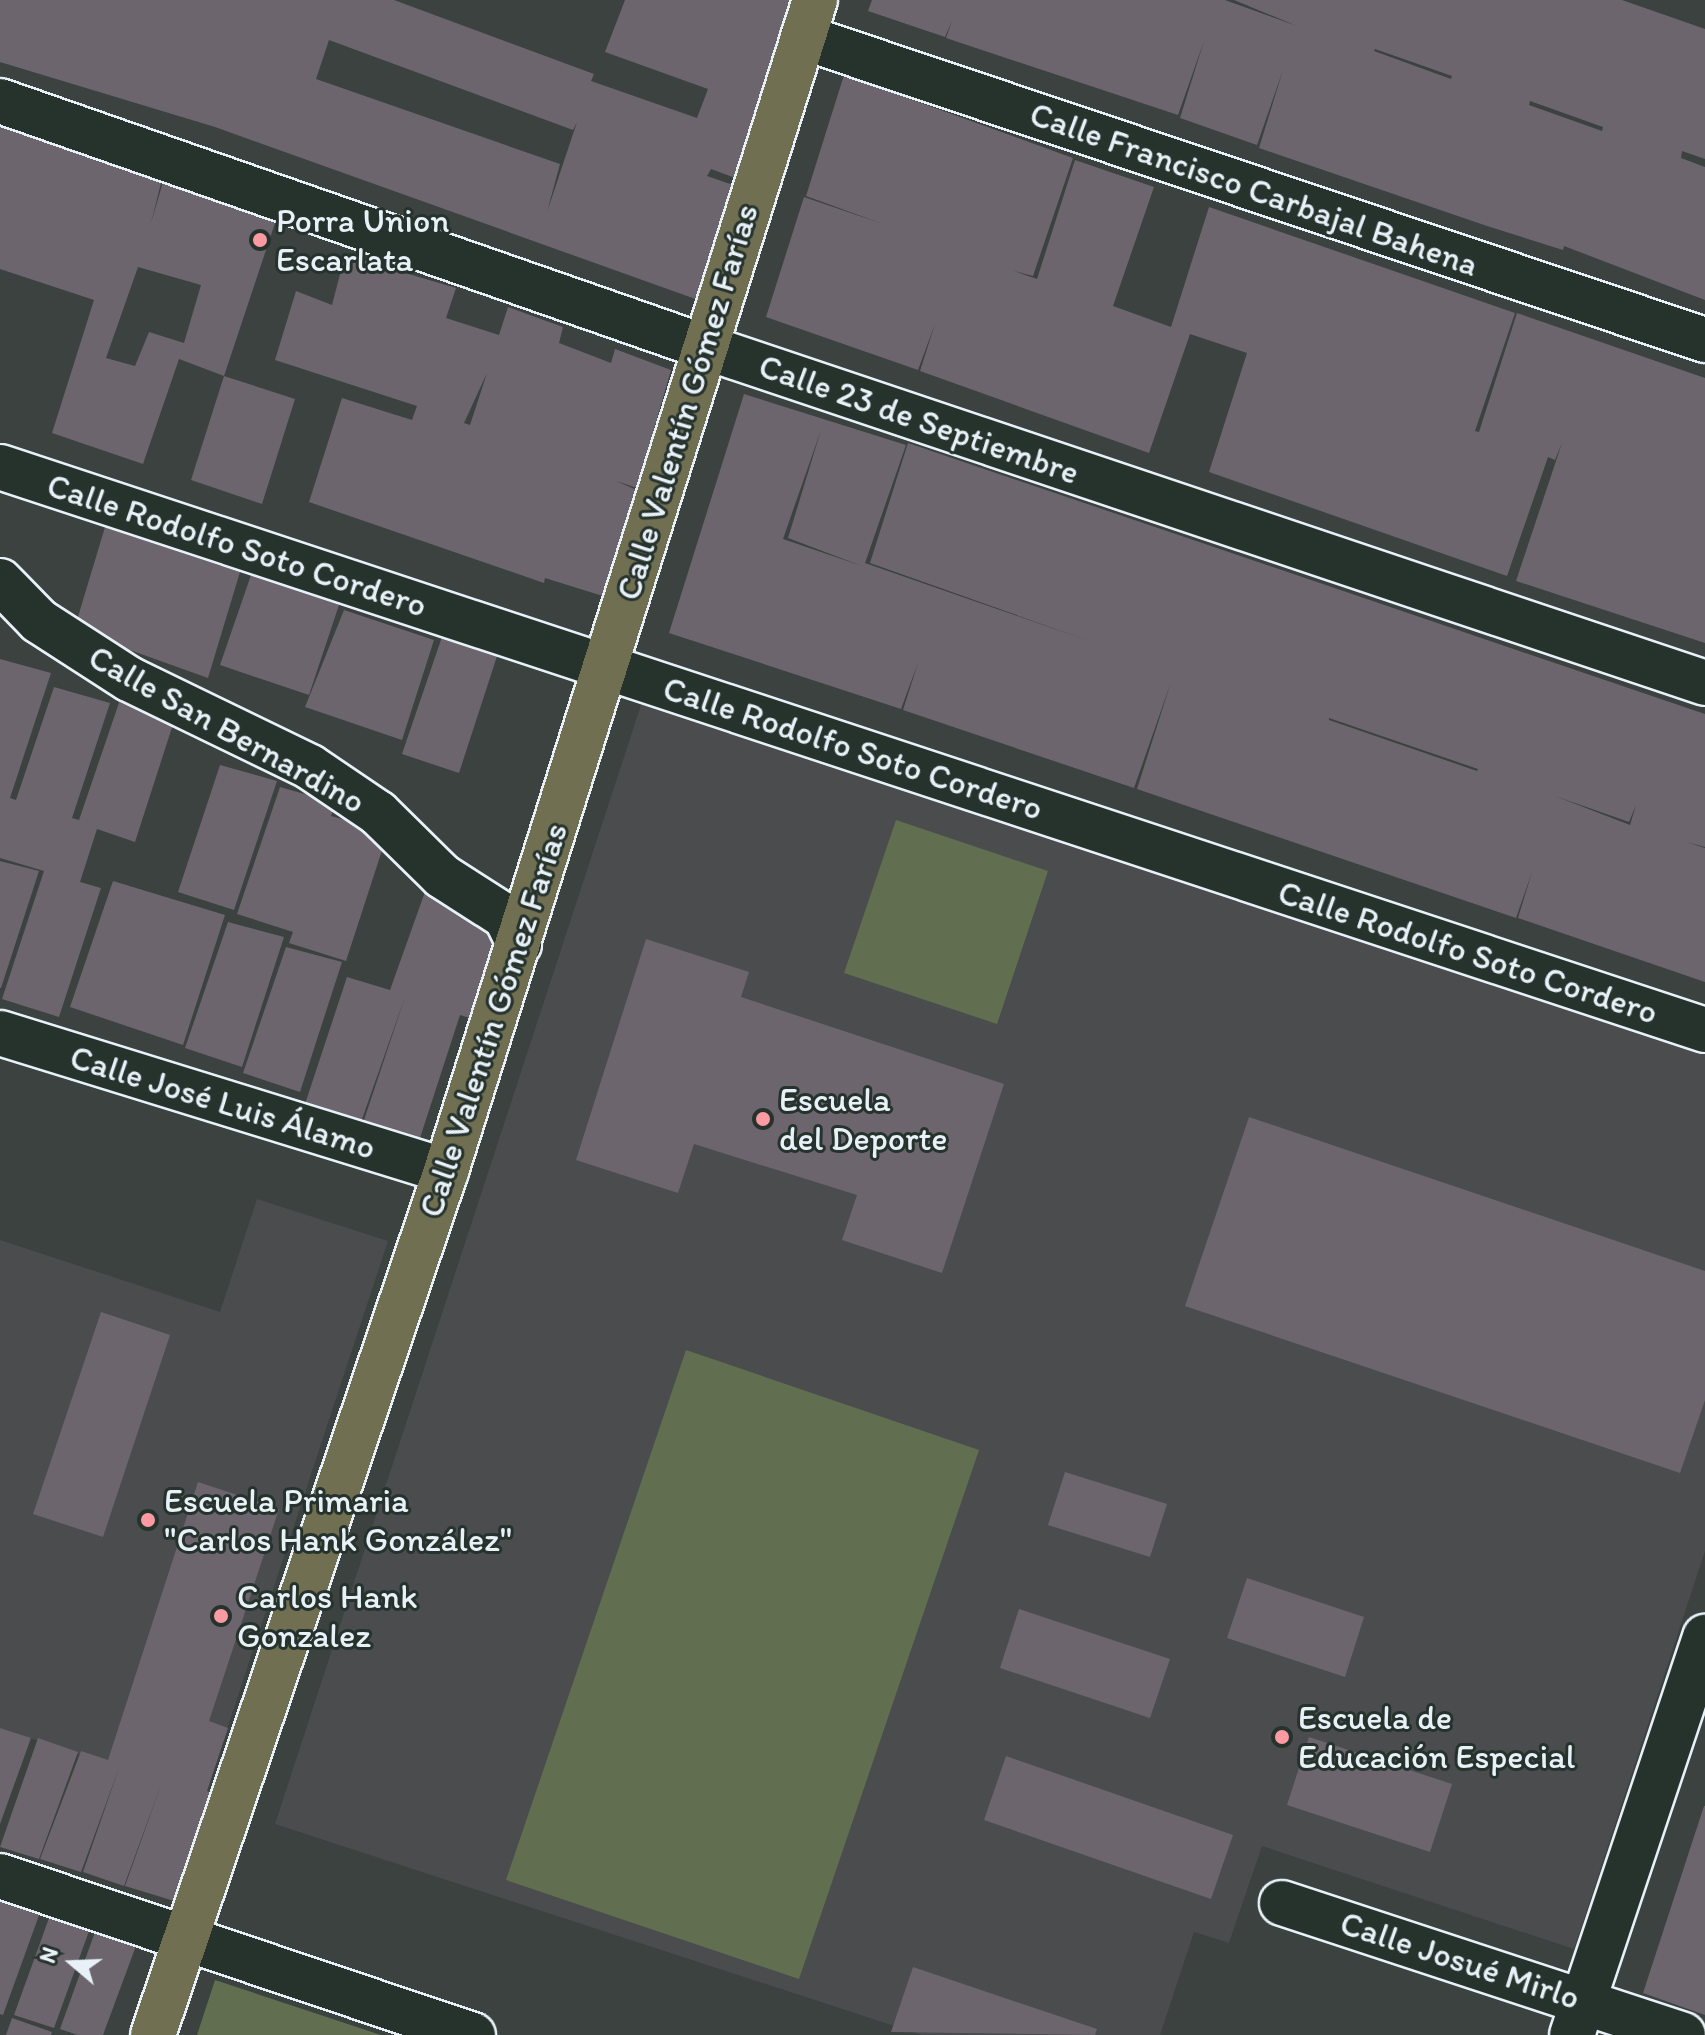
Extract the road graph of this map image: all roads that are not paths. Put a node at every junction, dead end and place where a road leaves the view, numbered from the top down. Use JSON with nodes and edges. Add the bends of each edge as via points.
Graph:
{"nodes":[{"id":1,"x":809,"y":18,"type":"edge"},
{"id":2,"x":0,"y":101,"type":"edge"},
{"id":3,"x":1705,"y":340,"type":"edge"},
{"id":4,"x":705,"y":347,"type":"junction"},
{"id":5,"x":0,"y":467,"type":"edge"},
{"id":6,"x":0,"y":581,"type":"edge"},
{"id":7,"x":605,"y":665,"type":"junction"},
{"id":8,"x":1705,"y":683,"type":"edge"},
{"id":9,"x":519,"y":944,"type":"junction"},
{"id":10,"x":1705,"y":1030,"type":"edge"},
{"id":11,"x":0,"y":1033,"type":"edge"},
{"id":12,"x":446,"y":1171,"type":"junction"},
{"id":13,"x":1705,"y":1637,"type":"edge"},
{"id":14,"x":1695,"y":1701,"type":"edge"},
{"id":15,"x":0,"y":1876,"type":"edge"},
{"id":16,"x":1282,"y":1903,"type":"dead end"},
{"id":17,"x":188,"y":1939,"type":"junction"},
{"id":18,"x":1578,"y":2018,"type":"edge"},
{"id":19,"x":448,"y":2032,"type":"edge"},
{"id":20,"x":153,"y":2035,"type":"edge"},
{"id":21,"x":1683,"y":2035,"type":"edge"}],
"edges":[{"from":1,"to":3,"type":"street","name":"Calle Francisco Carbajal Bahena"},
{"from":1,"to":4,"type":"main road","name":"Calle Valentín Gómez Farías"},
{"from":2,"to":4,"type":"street","name":"Calle 23 de Septiembre"},
{"from":4,"to":7,"type":"main road","name":"Calle Valentín Gómez Farías"},
{"from":4,"to":8,"type":"street","name":"Calle 23 de Septiembre"},
{"from":5,"to":7,"type":"street","name":"Calle Rodolfo Soto Cordero"},
{"from":6,"to":9,"type":"street","name":"Calle San Bernardino","via":[[39,621],[129,679],[310,767],[378,813],[442,876],[506,917]]},
{"from":7,"to":9,"type":"main road","name":"Calle Valentín Gómez Farías"},
{"from":7,"to":10,"type":"street","name":"Calle Rodolfo Soto Cordero"},
{"from":9,"to":12,"type":"main road","name":"Calle Valentín Gómez Farías"},
{"from":11,"to":12,"type":"street","name":"Calle José Luis Álamo"},
{"from":12,"to":17,"type":"main road","name":"Calle Valentín Gómez Farías"},
{"from":13,"to":14,"type":"street"},
{"from":14,"to":18,"type":"street"},
{"from":15,"to":17,"type":"street"},
{"from":16,"to":18,"type":"street","name":"Calle Josué Mirlo"},
{"from":17,"to":19,"type":"street"},
{"from":17,"to":20,"type":"main road","name":"Calle Valentín Gómez Farías"},
{"from":18,"to":21,"type":"street","name":"Calle Josué Mirlo"}]}
